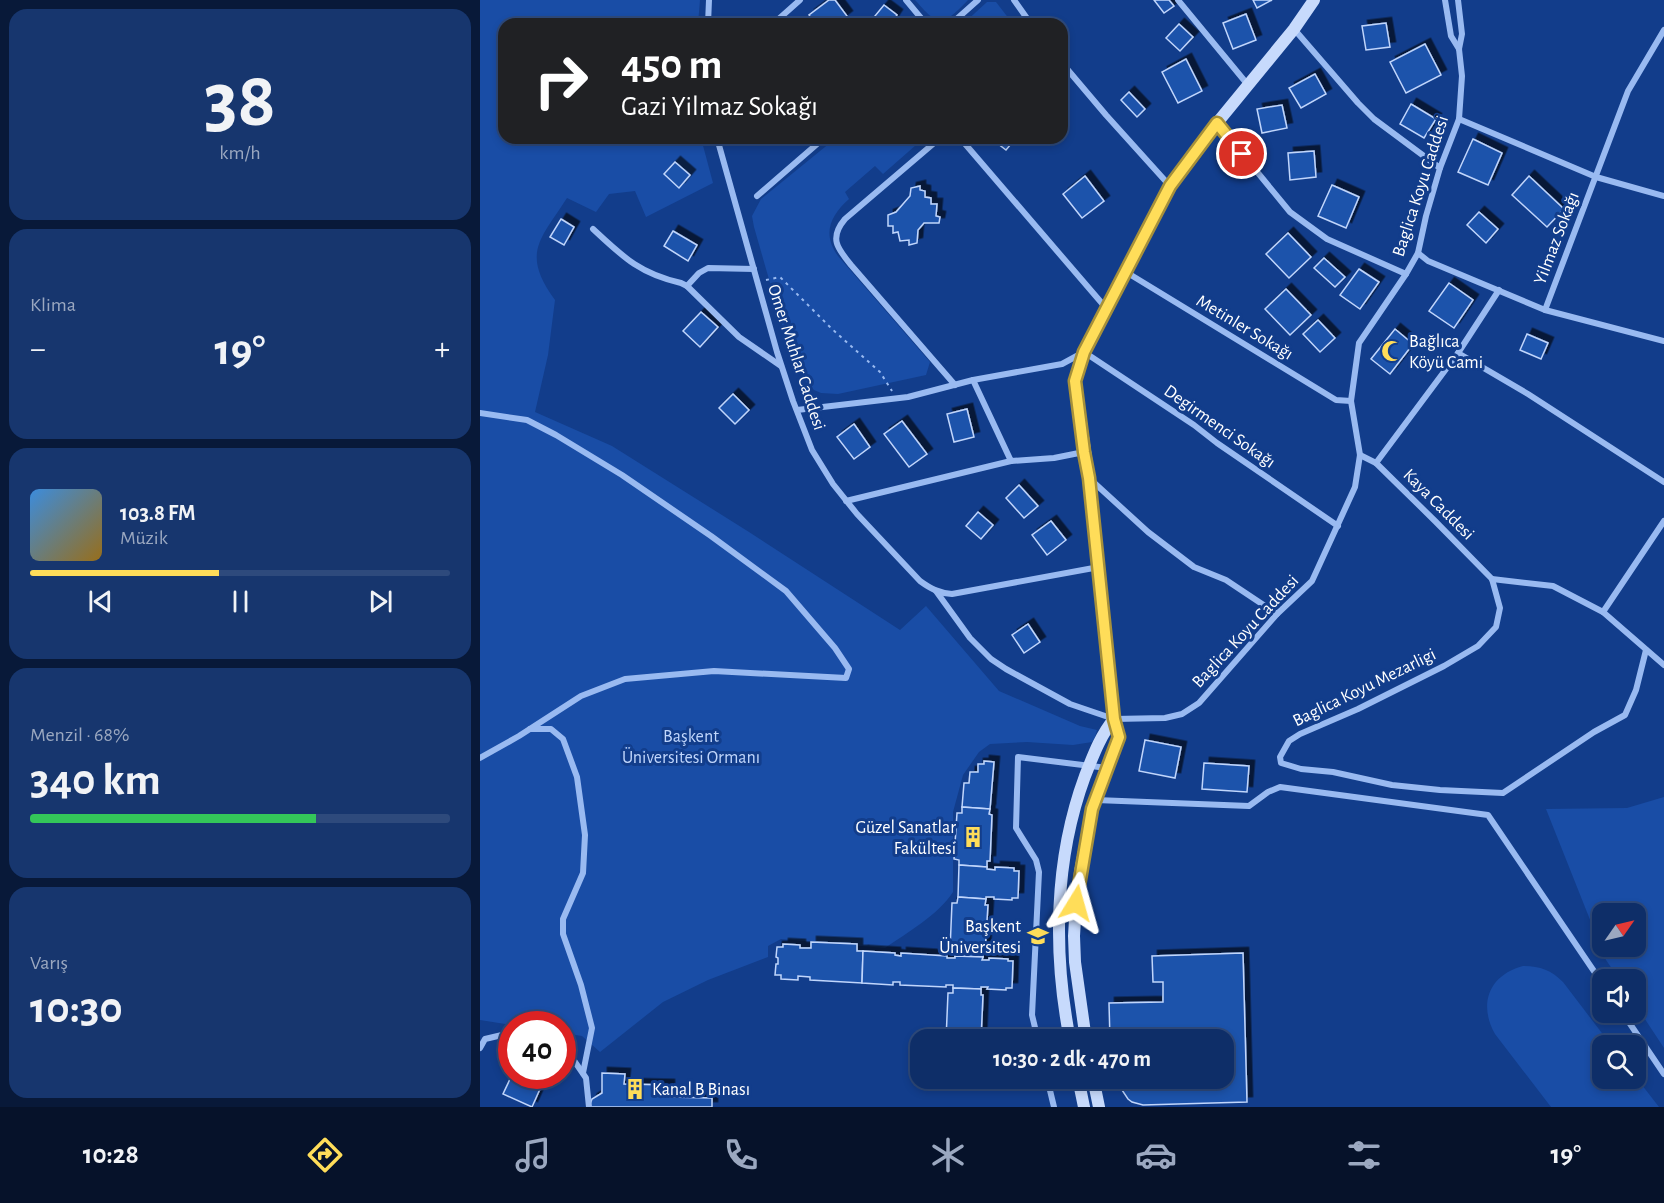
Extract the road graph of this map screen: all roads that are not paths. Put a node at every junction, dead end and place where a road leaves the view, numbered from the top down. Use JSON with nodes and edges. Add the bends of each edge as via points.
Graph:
{"nodes":[{"id":1,"x":709,"y":0,"type":"edge"},
{"id":2,"x":801,"y":0,"type":"edge"},
{"id":3,"x":906,"y":0,"type":"edge"},
{"id":4,"x":978,"y":0,"type":"edge"},
{"id":5,"x":1014,"y":0,"type":"edge"},
{"id":6,"x":1178,"y":0,"type":"edge"},
{"id":7,"x":1314,"y":0,"type":"edge"},
{"id":8,"x":1446,"y":0,"type":"edge"},
{"id":9,"x":1458,"y":0,"type":"edge"},
{"id":10,"x":708,"y":18,"type":"edge"},
{"id":11,"x":780,"y":18,"type":"edge"},
{"id":12,"x":921,"y":18,"type":"edge"},
{"id":13,"x":958,"y":18,"type":"edge"},
{"id":14,"x":1027,"y":18,"type":"edge"},
{"id":15,"x":1294,"y":28,"type":"junction"},
{"id":16,"x":1664,"y":30,"type":"edge"},
{"id":17,"x":1460,"y":49,"type":"junction"},
{"id":18,"x":1068,"y":70,"type":"edge"},
{"id":19,"x":1248,"y":85,"type":"junction"},
{"id":20,"x":1459,"y":119,"type":"junction"},
{"id":21,"x":1217,"y":123,"type":"junction"},
{"id":22,"x":719,"y":144,"type":"edge"},
{"id":23,"x":817,"y":144,"type":"edge"},
{"id":24,"x":933,"y":144,"type":"edge"},
{"id":25,"x":965,"y":144,"type":"edge"},
{"id":26,"x":1440,"y":168,"type":"junction"},
{"id":27,"x":1596,"y":177,"type":"junction"},
{"id":28,"x":1170,"y":186,"type":"junction"},
{"id":29,"x":757,"y":196,"type":"dead end"},
{"id":30,"x":1664,"y":196,"type":"edge"},
{"id":31,"x":593,"y":229,"type":"dead end"},
{"id":32,"x":1418,"y":253,"type":"junction"},
{"id":33,"x":754,"y":269,"type":"junction"},
{"id":34,"x":1126,"y":272,"type":"junction"},
{"id":35,"x":1406,"y":274,"type":"junction"},
{"id":36,"x":687,"y":286,"type":"junction"},
{"id":37,"x":1499,"y":290,"type":"junction"},
{"id":38,"x":1107,"y":309,"type":"junction"},
{"id":39,"x":1545,"y":310,"type":"junction"},
{"id":40,"x":1664,"y":341,"type":"edge"},
{"id":41,"x":1084,"y":352,"type":"junction"},
{"id":42,"x":1458,"y":353,"type":"junction"},
{"id":43,"x":781,"y":366,"type":"junction"},
{"id":44,"x":973,"y":380,"type":"junction"},
{"id":45,"x":954,"y":385,"type":"junction"},
{"id":46,"x":1352,"y":401,"type":"junction"},
{"id":47,"x":796,"y":410,"type":"junction"},
{"id":48,"x":480,"y":413,"type":"edge"},
{"id":49,"x":1084,"y":452,"type":"junction"},
{"id":50,"x":1360,"y":455,"type":"junction"},
{"id":51,"x":1011,"y":461,"type":"junction"},
{"id":52,"x":1376,"y":463,"type":"junction"},
{"id":53,"x":1089,"y":478,"type":"junction"},
{"id":54,"x":1664,"y":482,"type":"edge"},
{"id":55,"x":846,"y":501,"type":"junction"},
{"id":56,"x":1664,"y":521,"type":"edge"},
{"id":57,"x":1338,"y":526,"type":"junction"},
{"id":58,"x":1099,"y":567,"type":"junction"},
{"id":59,"x":1492,"y":579,"type":"junction"},
{"id":60,"x":936,"y":591,"type":"junction"},
{"id":61,"x":1603,"y":612,"type":"junction"},
{"id":62,"x":1276,"y":614,"type":"junction"},
{"id":63,"x":1646,"y":650,"type":"junction"},
{"id":64,"x":1664,"y":665,"type":"edge"},
{"id":65,"x":1114,"y":719,"type":"junction"},
{"id":66,"x":530,"y":729,"type":"junction"},
{"id":67,"x":480,"y":758,"type":"edge"},
{"id":68,"x":1089,"y":766,"type":"junction"},
{"id":69,"x":1107,"y":768,"type":"junction"},
{"id":70,"x":1095,"y":800,"type":"junction"},
{"id":71,"x":1592,"y":969,"type":"edge"},
{"id":72,"x":1629,"y":1023,"type":"edge"},
{"id":73,"x":1035,"y":1029,"type":"edge"},
{"id":74,"x":1069,"y":1029,"type":"edge"},
{"id":75,"x":1084,"y":1029,"type":"edge"},
{"id":76,"x":498,"y":1036,"type":"edge"},
{"id":77,"x":480,"y":1048,"type":"edge"},
{"id":78,"x":576,"y":1063,"type":"edge"},
{"id":79,"x":583,"y":1073,"type":"junction"},
{"id":80,"x":1664,"y":1074,"type":"edge"},
{"id":81,"x":1050,"y":1089,"type":"edge"},
{"id":82,"x":1080,"y":1089,"type":"edge"},
{"id":83,"x":1095,"y":1089,"type":"edge"},
{"id":84,"x":589,"y":1107,"type":"edge"},
{"id":85,"x":1054,"y":1107,"type":"edge"},
{"id":86,"x":1084,"y":1107,"type":"edge"},
{"id":87,"x":1099,"y":1107,"type":"edge"}],
"edges":[{"from":1,"to":10,"type":"street"},
{"from":2,"to":11,"type":"street"},
{"from":3,"to":12,"type":"street"},
{"from":4,"to":13,"type":"street"},
{"from":5,"to":14,"type":"street"},
{"from":6,"to":19,"type":"street"},
{"from":7,"to":15,"type":"street"},
{"from":8,"to":17,"type":"street","via":[[1451,36]]},
{"from":9,"to":17,"type":"street","name":"Baglica Koyu Caddesi"},
{"from":15,"to":19,"type":"street"},
{"from":15,"to":26,"type":"street","via":[[1374,119]]},
{"from":16,"to":27,"type":"street","name":"Yilmaz Sokağı","via":[[1629,91]]},
{"from":17,"to":20,"type":"street","name":"Baglica Koyu Caddesi"},
{"from":18,"to":28,"type":"street"},
{"from":19,"to":21,"type":"street"},
{"from":20,"to":26,"type":"street","name":"Baglica Koyu Caddesi"},
{"from":20,"to":27,"type":"street"},
{"from":21,"to":28,"type":"street"},
{"from":21,"to":35,"type":"street","via":[[1290,212],[1327,239]]},
{"from":22,"to":33,"type":"street","name":"Omer Muhlar Caddesi"},
{"from":23,"to":29,"type":"street"},
{"from":24,"to":45,"type":"street","via":[[845,219],[839,226],[836,245]]},
{"from":25,"to":38,"type":"street"},
{"from":26,"to":32,"type":"street","name":"Baglica Koyu Caddesi"},
{"from":27,"to":30,"type":"street"},
{"from":27,"to":39,"type":"street","name":"Yilmaz Sokağı"},
{"from":28,"to":34,"type":"street"},
{"from":31,"to":36,"type":"street","via":[[638,268]]},
{"from":32,"to":35,"type":"street","name":"Baglica Koyu Caddesi"},
{"from":32,"to":37,"type":"street","via":[[1428,261]]},
{"from":33,"to":36,"type":"street","via":[[708,268]]},
{"from":33,"to":43,"type":"street","name":"Omer Muhlar Caddesi"},
{"from":34,"to":38,"type":"street"},
{"from":34,"to":46,"type":"street","name":"Metinler Sokağı","via":[[1336,400]]},
{"from":35,"to":46,"type":"street","name":"Baglica Koyu Caddesi","via":[[1359,343]]},
{"from":36,"to":43,"type":"street","via":[[739,337]]},
{"from":37,"to":39,"type":"street"},
{"from":37,"to":42,"type":"street"},
{"from":38,"to":41,"type":"street"},
{"from":39,"to":40,"type":"street"},
{"from":41,"to":44,"type":"street","via":[[1062,364]]},
{"from":41,"to":49,"type":"street","via":[[1075,381]]},
{"from":41,"to":57,"type":"street","name":"Degirmenci Sokağı"},
{"from":42,"to":52,"type":"street"},
{"from":42,"to":54,"type":"street"},
{"from":43,"to":47,"type":"street","name":"Omer Muhlar Caddesi"},
{"from":44,"to":45,"type":"street"},
{"from":44,"to":51,"type":"street"},
{"from":45,"to":47,"type":"street","via":[[897,398]]},
{"from":46,"to":50,"type":"street","name":"Baglica Koyu Caddesi"},
{"from":47,"to":55,"type":"street","name":"Omer Muhlar Caddesi","via":[[812,450]]},
{"from":48,"to":66,"type":"street","via":[[527,420],[556,435],[702,530],[786,591],[849,669],[846,678],[714,671],[625,679],[581,696]]},
{"from":49,"to":51,"type":"street"},
{"from":49,"to":53,"type":"street"},
{"from":50,"to":52,"type":"street","name":"Kaya Caddesi"},
{"from":50,"to":57,"type":"street","name":"Baglica Koyu Caddesi","via":[[1355,487]]},
{"from":51,"to":55,"type":"street"},
{"from":52,"to":59,"type":"street","name":"Kaya Caddesi"},
{"from":53,"to":58,"type":"street"},
{"from":53,"to":62,"type":"street","via":[[1148,532],[1194,567],[1226,580]]},
{"from":55,"to":60,"type":"street","name":"Omer Muhlar Caddesi","via":[[902,564]]},
{"from":56,"to":61,"type":"street"},
{"from":57,"to":62,"type":"street","name":"Baglica Koyu Caddesi","via":[[1312,581]]},
{"from":58,"to":60,"type":"street","via":[[952,594]]},
{"from":58,"to":65,"type":"street"},
{"from":59,"to":61,"type":"street","via":[[1553,586]]},
{"from":59,"to":63,"type":"street","name":"Baglica Koyu Mezarligi","via":[[1500,608],[1496,627],[1478,646],[1358,709],[1300,734],[1289,741],[1281,763],[1392,785],[1503,794],[1594,732],[1625,716]]},
{"from":60,"to":65,"type":"street","name":"Baglica Koyu Caddesi","via":[[970,638],[991,659],[1070,704]]},
{"from":61,"to":63,"type":"street"},
{"from":62,"to":65,"type":"street","name":"Baglica Koyu Caddesi","via":[[1199,703],[1182,714],[1164,718]]},
{"from":63,"to":64,"type":"street"},
{"from":65,"to":68,"type":"street","via":[[1103,733]]},
{"from":65,"to":69,"type":"street","via":[[1119,737]]},
{"from":66,"to":67,"type":"street"},
{"from":66,"to":79,"type":"street","via":[[551,729],[563,739],[577,777],[585,835],[583,873],[562,919],[563,934],[592,1028]]},
{"from":68,"to":69,"type":"street"},
{"from":68,"to":73,"type":"street","via":[[1018,757],[1016,828],[1039,872],[1032,1015]]},
{"from":68,"to":74,"type":"street","via":[[1070,825],[1062,877],[1058,932]]},
{"from":69,"to":70,"type":"street"},
{"from":70,"to":71,"type":"street","via":[[1249,806],[1280,787],[1488,815]]},
{"from":70,"to":75,"type":"street","via":[[1080,872],[1074,936]]},
{"from":72,"to":80,"type":"street"},
{"from":76,"to":77,"type":"street","via":[[485,1040]]},
{"from":78,"to":79,"type":"street"},
{"from":79,"to":84,"type":"street"},
{"from":81,"to":85,"type":"street"},
{"from":82,"to":86,"type":"street"},
{"from":83,"to":87,"type":"street"}]}
